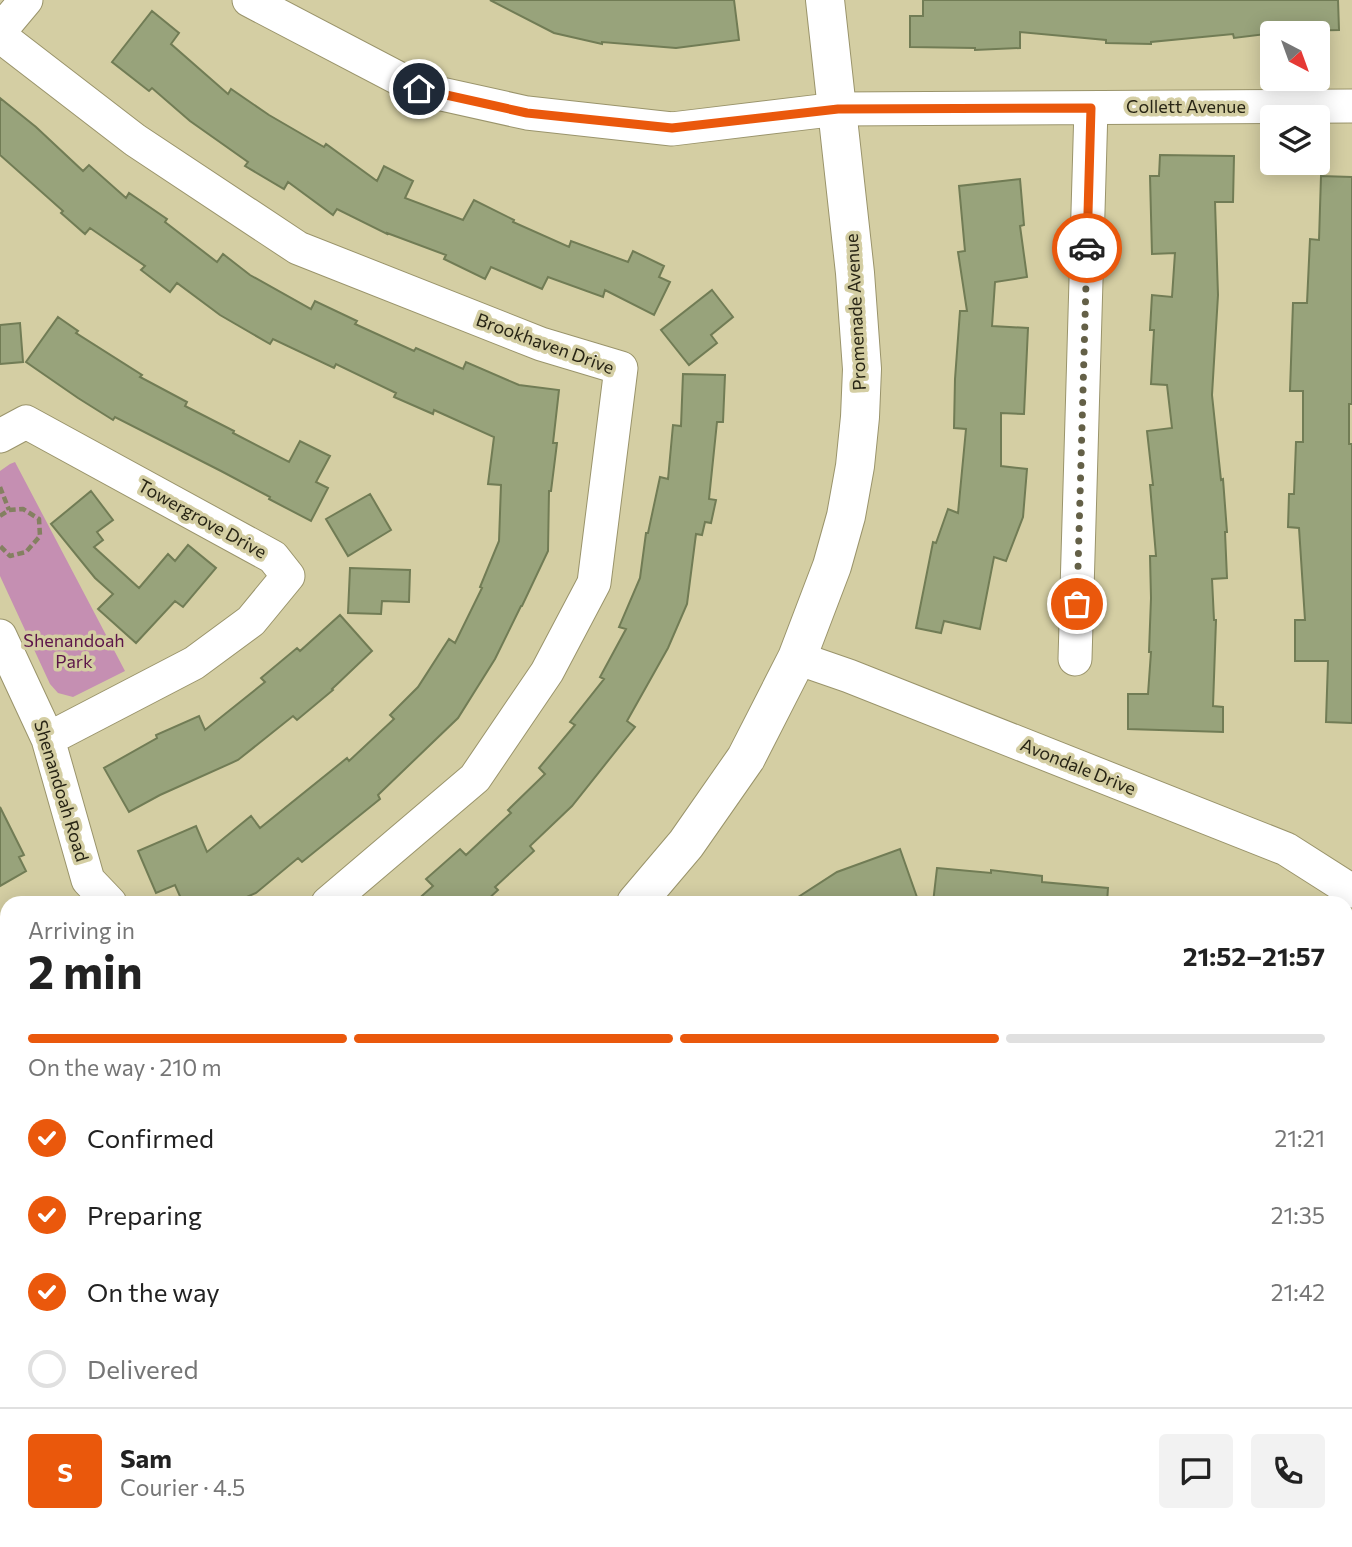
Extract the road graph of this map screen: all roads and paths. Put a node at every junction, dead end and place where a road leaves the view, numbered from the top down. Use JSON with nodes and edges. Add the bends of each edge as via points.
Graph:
{"nodes":[{"id":1,"x":26,"y":0,"type":"edge"},
{"id":2,"x":248,"y":0,"type":"edge"},
{"id":3,"x":825,"y":0,"type":"edge"},
{"id":4,"x":0,"y":34,"type":"edge"},
{"id":5,"x":1352,"y":106,"type":"edge"},
{"id":6,"x":1091,"y":108,"type":"junction"},
{"id":7,"x":838,"y":109,"type":"junction"},
{"id":8,"x":0,"y":436,"type":"edge"},
{"id":9,"x":0,"y":487,"type":"edge"},
{"id":10,"x":9,"y":510,"type":"junction"},
{"id":11,"x":0,"y":516,"type":"edge"},
{"id":12,"x":0,"y":546,"type":"edge"},
{"id":13,"x":0,"y":636,"type":"edge"},
{"id":14,"x":797,"y":658,"type":"junction"},
{"id":15,"x":1075,"y":659,"type":"dead end"},
{"id":16,"x":48,"y":739,"type":"junction"},
{"id":17,"x":1352,"y":891,"type":"edge"},
{"id":18,"x":103,"y":896,"type":"edge"},
{"id":19,"x":336,"y":896,"type":"edge"},
{"id":20,"x":642,"y":896,"type":"edge"}],
"edges":[{"from":1,"to":4,"type":"street"},
{"from":2,"to":7,"type":"street","name":"Collett Avenue","via":[[419,89],[527,113],[672,128]]},
{"from":3,"to":7,"type":"main road","name":"Promenade Avenue"},
{"from":4,"to":19,"type":"street","name":"Brookhaven Drive","via":[[135,140],[298,248],[541,344],[621,368],[594,583],[547,672],[475,778]]},
{"from":5,"to":6,"type":"street","name":"Collett Avenue"},
{"from":6,"to":7,"type":"street","name":"Collett Avenue"},
{"from":6,"to":15,"type":"street"},
{"from":7,"to":14,"type":"main road","name":"Promenade Avenue","via":[[862,369],[860,417],[846,516]]},
{"from":8,"to":16,"type":"street","name":"Towergrove Drive","via":[[26,422],[273,557],[288,576],[251,621],[194,663]]},
{"from":9,"to":10,"type":"path"},
{"from":10,"to":11,"type":"path"},
{"from":10,"to":12,"type":"path","via":[[23,509],[39,519],[40,536],[26,552],[10,556]]},
{"from":13,"to":16,"type":"street","name":"Shenandoah Road"},
{"from":14,"to":17,"type":"street","name":"Avondale Drive","via":[[1286,849]]},
{"from":14,"to":20,"type":"main road","name":"Promenade Avenue","via":[[746,758],[686,844]]},
{"from":16,"to":18,"type":"street","name":"Shenandoah Road","via":[[88,880]]}]}
